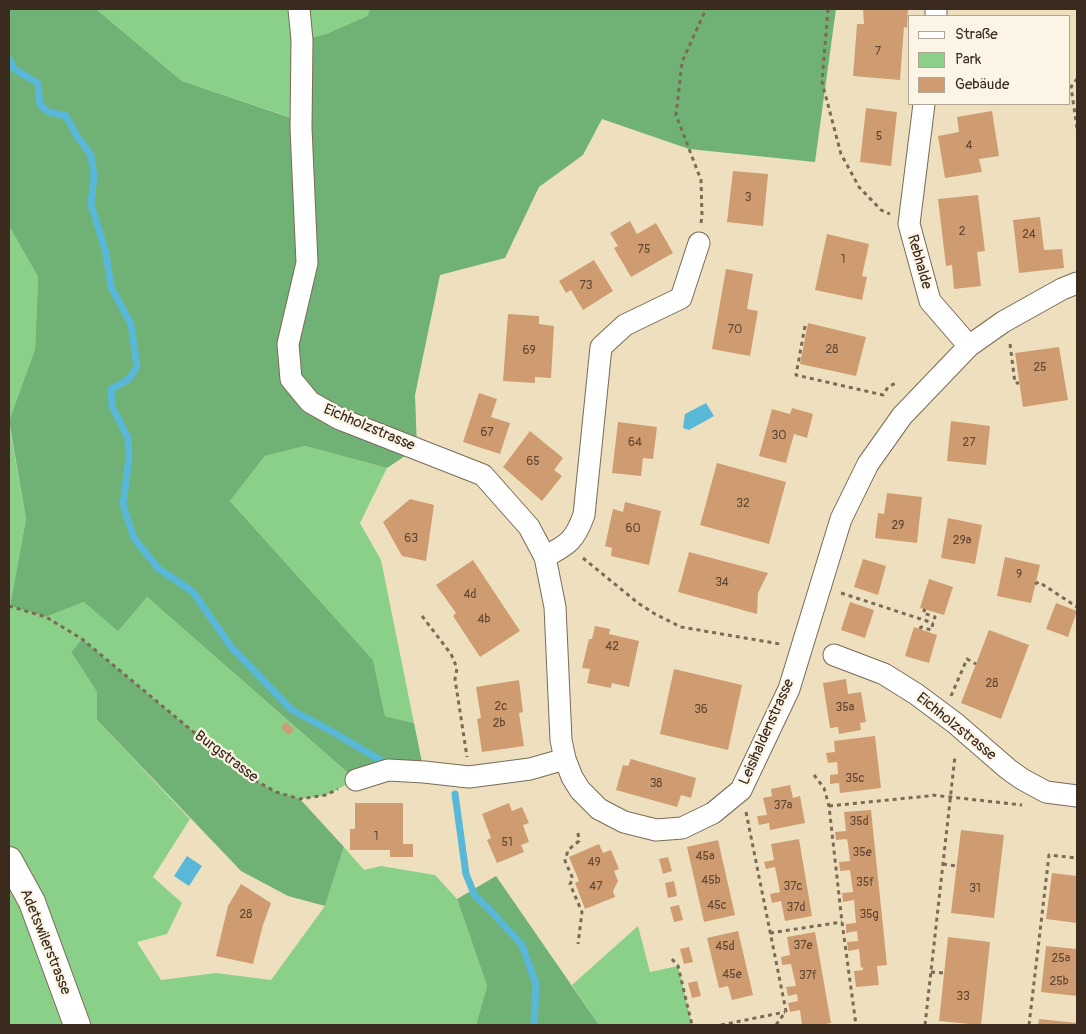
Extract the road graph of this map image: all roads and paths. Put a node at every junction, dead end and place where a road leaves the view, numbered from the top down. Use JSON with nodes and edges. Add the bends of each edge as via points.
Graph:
{"nodes":[{"id":1,"x":298,"y":9,"type":"edge"},
{"id":2,"x":706,"y":9,"type":"edge"},
{"id":3,"x":828,"y":9,"type":"edge"},
{"id":4,"x":1077,"y":79,"type":"edge"},
{"id":5,"x":924,"y":105,"type":"edge"},
{"id":6,"x":1077,"y":128,"type":"edge"},
{"id":7,"x":909,"y":224,"type":"junction"},
{"id":8,"x":699,"y":243,"type":"joint"},
{"id":9,"x":1077,"y":284,"type":"edge"},
{"id":10,"x":1003,"y":322,"type":"junction"},
{"id":11,"x":806,"y":326,"type":"dead end"},
{"id":12,"x":969,"y":346,"type":"junction"},
{"id":13,"x":896,"y":382,"type":"dead end"},
{"id":14,"x":1019,"y":383,"type":"dead end"},
{"id":15,"x":567,"y":544,"type":"junction"},
{"id":16,"x":545,"y":558,"type":"junction"},
{"id":17,"x":1035,"y":584,"type":"dead end"},
{"id":18,"x":843,"y":594,"type":"dead end"},
{"id":19,"x":9,"y":606,"type":"edge"},
{"id":20,"x":1077,"y":607,"type":"edge"},
{"id":21,"x":925,"y":609,"type":"dead end"},
{"id":22,"x":422,"y":616,"type":"dead end"},
{"id":23,"x":933,"y":623,"type":"junction"},
{"id":24,"x":920,"y":629,"type":"dead end"},
{"id":25,"x":802,"y":648,"type":"junction"},
{"id":26,"x":834,"y":655,"type":"dead end"},
{"id":27,"x":976,"y":664,"type":"dead end"},
{"id":28,"x":944,"y":714,"type":"junction"},
{"id":29,"x":955,"y":756,"type":"dead end"},
{"id":30,"x":565,"y":759,"type":"junction"},
{"id":31,"x":468,"y":760,"type":"dead end"},
{"id":32,"x":814,"y":775,"type":"dead end"},
{"id":33,"x":356,"y":780,"type":"joint"},
{"id":34,"x":741,"y":790,"type":"junction"},
{"id":35,"x":950,"y":796,"type":"junction"},
{"id":36,"x":1077,"y":796,"type":"edge"},
{"id":37,"x":829,"y":806,"type":"junction"},
{"id":38,"x":1030,"y":806,"type":"dead end"},
{"id":39,"x":578,"y":833,"type":"dead end"},
{"id":40,"x":1077,"y":858,"type":"edge"},
{"id":41,"x":9,"y":860,"type":"edge"},
{"id":42,"x":943,"y":864,"type":"junction"},
{"id":43,"x":956,"y":866,"type":"dead end"},
{"id":44,"x":842,"y":922,"type":"junction"},
{"id":45,"x":770,"y":933,"type":"junction"},
{"id":46,"x":578,"y":944,"type":"dead end"},
{"id":47,"x":672,"y":959,"type":"dead end"},
{"id":48,"x":931,"y":972,"type":"junction"},
{"id":49,"x":944,"y":973,"type":"dead end"},
{"id":50,"x":786,"y":1011,"type":"junction"},
{"id":51,"x":77,"y":1025,"type":"edge"},
{"id":52,"x":692,"y":1025,"type":"edge"},
{"id":53,"x":721,"y":1025,"type":"edge"},
{"id":54,"x":776,"y":1025,"type":"edge"},
{"id":55,"x":856,"y":1025,"type":"edge"},
{"id":56,"x":925,"y":1025,"type":"edge"},
{"id":57,"x":1029,"y":1025,"type":"edge"}],
"edges":[{"from":1,"to":16,"type":"street","name":"Eichholzstrasse","via":[[302,40],[301,128],[307,263],[288,344],[291,379],[310,402],[340,419],[483,475],[529,526]]},
{"from":2,"to":8,"type":"path","via":[[682,62],[676,115],[701,180]]},
{"from":3,"to":7,"type":"path","via":[[822,82],[841,154],[859,187],[871,200],[881,210]]},
{"from":4,"to":6,"type":"path","via":[[1071,87]]},
{"from":5,"to":7,"type":"street","name":"Rebhalde"},
{"from":7,"to":12,"type":"street","name":"Rebhalde","via":[[930,301]]},
{"from":8,"to":15,"type":"street","via":[[681,298],[624,325],[601,347],[584,515],[575,536]]},
{"from":9,"to":10,"type":"street","name":"Leisihaldenstrasse"},
{"from":10,"to":12,"type":"street","name":"Leisihaldenstrasse"},
{"from":10,"to":14,"type":"path","via":[[1009,334],[1014,383]]},
{"from":11,"to":13,"type":"path","via":[[796,375],[883,395]]},
{"from":12,"to":25,"type":"street","name":"Leisihaldenstrasse","via":[[902,416],[868,464],[841,519]]},
{"from":15,"to":16,"type":"street"},
{"from":15,"to":25,"type":"path","via":[[638,604],[681,627]]},
{"from":16,"to":30,"type":"street","name":"Leisihaldenstrasse","via":[[555,607],[561,740]]},
{"from":17,"to":20,"type":"path","via":[[1039,582]]},
{"from":18,"to":23,"type":"path"},
{"from":19,"to":33,"type":"path","name":"Burgstrasse","via":[[46,617],[82,639],[244,774],[276,792],[300,798],[326,795]]},
{"from":21,"to":23,"type":"path","via":[[923,613],[935,617]]},
{"from":22,"to":31,"type":"path","via":[[457,668],[454,679]]},
{"from":23,"to":24,"type":"path","via":[[931,630]]},
{"from":25,"to":34,"type":"street","name":"Leisihaldenstrasse","via":[[789,689]]},
{"from":26,"to":28,"type":"street","name":"Eichholzstrasse","via":[[884,674]]},
{"from":27,"to":28,"type":"path","via":[[967,659]]},
{"from":28,"to":36,"type":"street","name":"Eichholzstrasse","via":[[1022,779],[1046,792]]},
{"from":29,"to":35,"type":"path"},
{"from":30,"to":33,"type":"street","via":[[469,777],[388,770]]},
{"from":30,"to":34,"type":"street","name":"Leisihaldenstrasse","via":[[580,790],[599,809],[624,822],[656,830],[682,828],[713,813]]},
{"from":32,"to":37,"type":"path","via":[[824,788]]},
{"from":34,"to":45,"type":"path"},
{"from":35,"to":37,"type":"path"},
{"from":35,"to":38,"type":"path"},
{"from":35,"to":42,"type":"path"},
{"from":37,"to":44,"type":"path"},
{"from":39,"to":46,"type":"path","via":[[579,841],[568,850],[565,861],[573,879],[570,884],[582,912]]},
{"from":40,"to":57,"type":"path","via":[[1049,855]]},
{"from":41,"to":51,"type":"street","name":"Adetswilerstrasse","via":[[32,902]]},
{"from":42,"to":43,"type":"path"},
{"from":42,"to":48,"type":"path"},
{"from":44,"to":45,"type":"path"},
{"from":44,"to":55,"type":"path"},
{"from":45,"to":50,"type":"path"},
{"from":47,"to":52,"type":"path","via":[[678,966]]},
{"from":48,"to":49,"type":"path"},
{"from":48,"to":56,"type":"path"},
{"from":50,"to":53,"type":"path"},
{"from":50,"to":54,"type":"path"}]}
